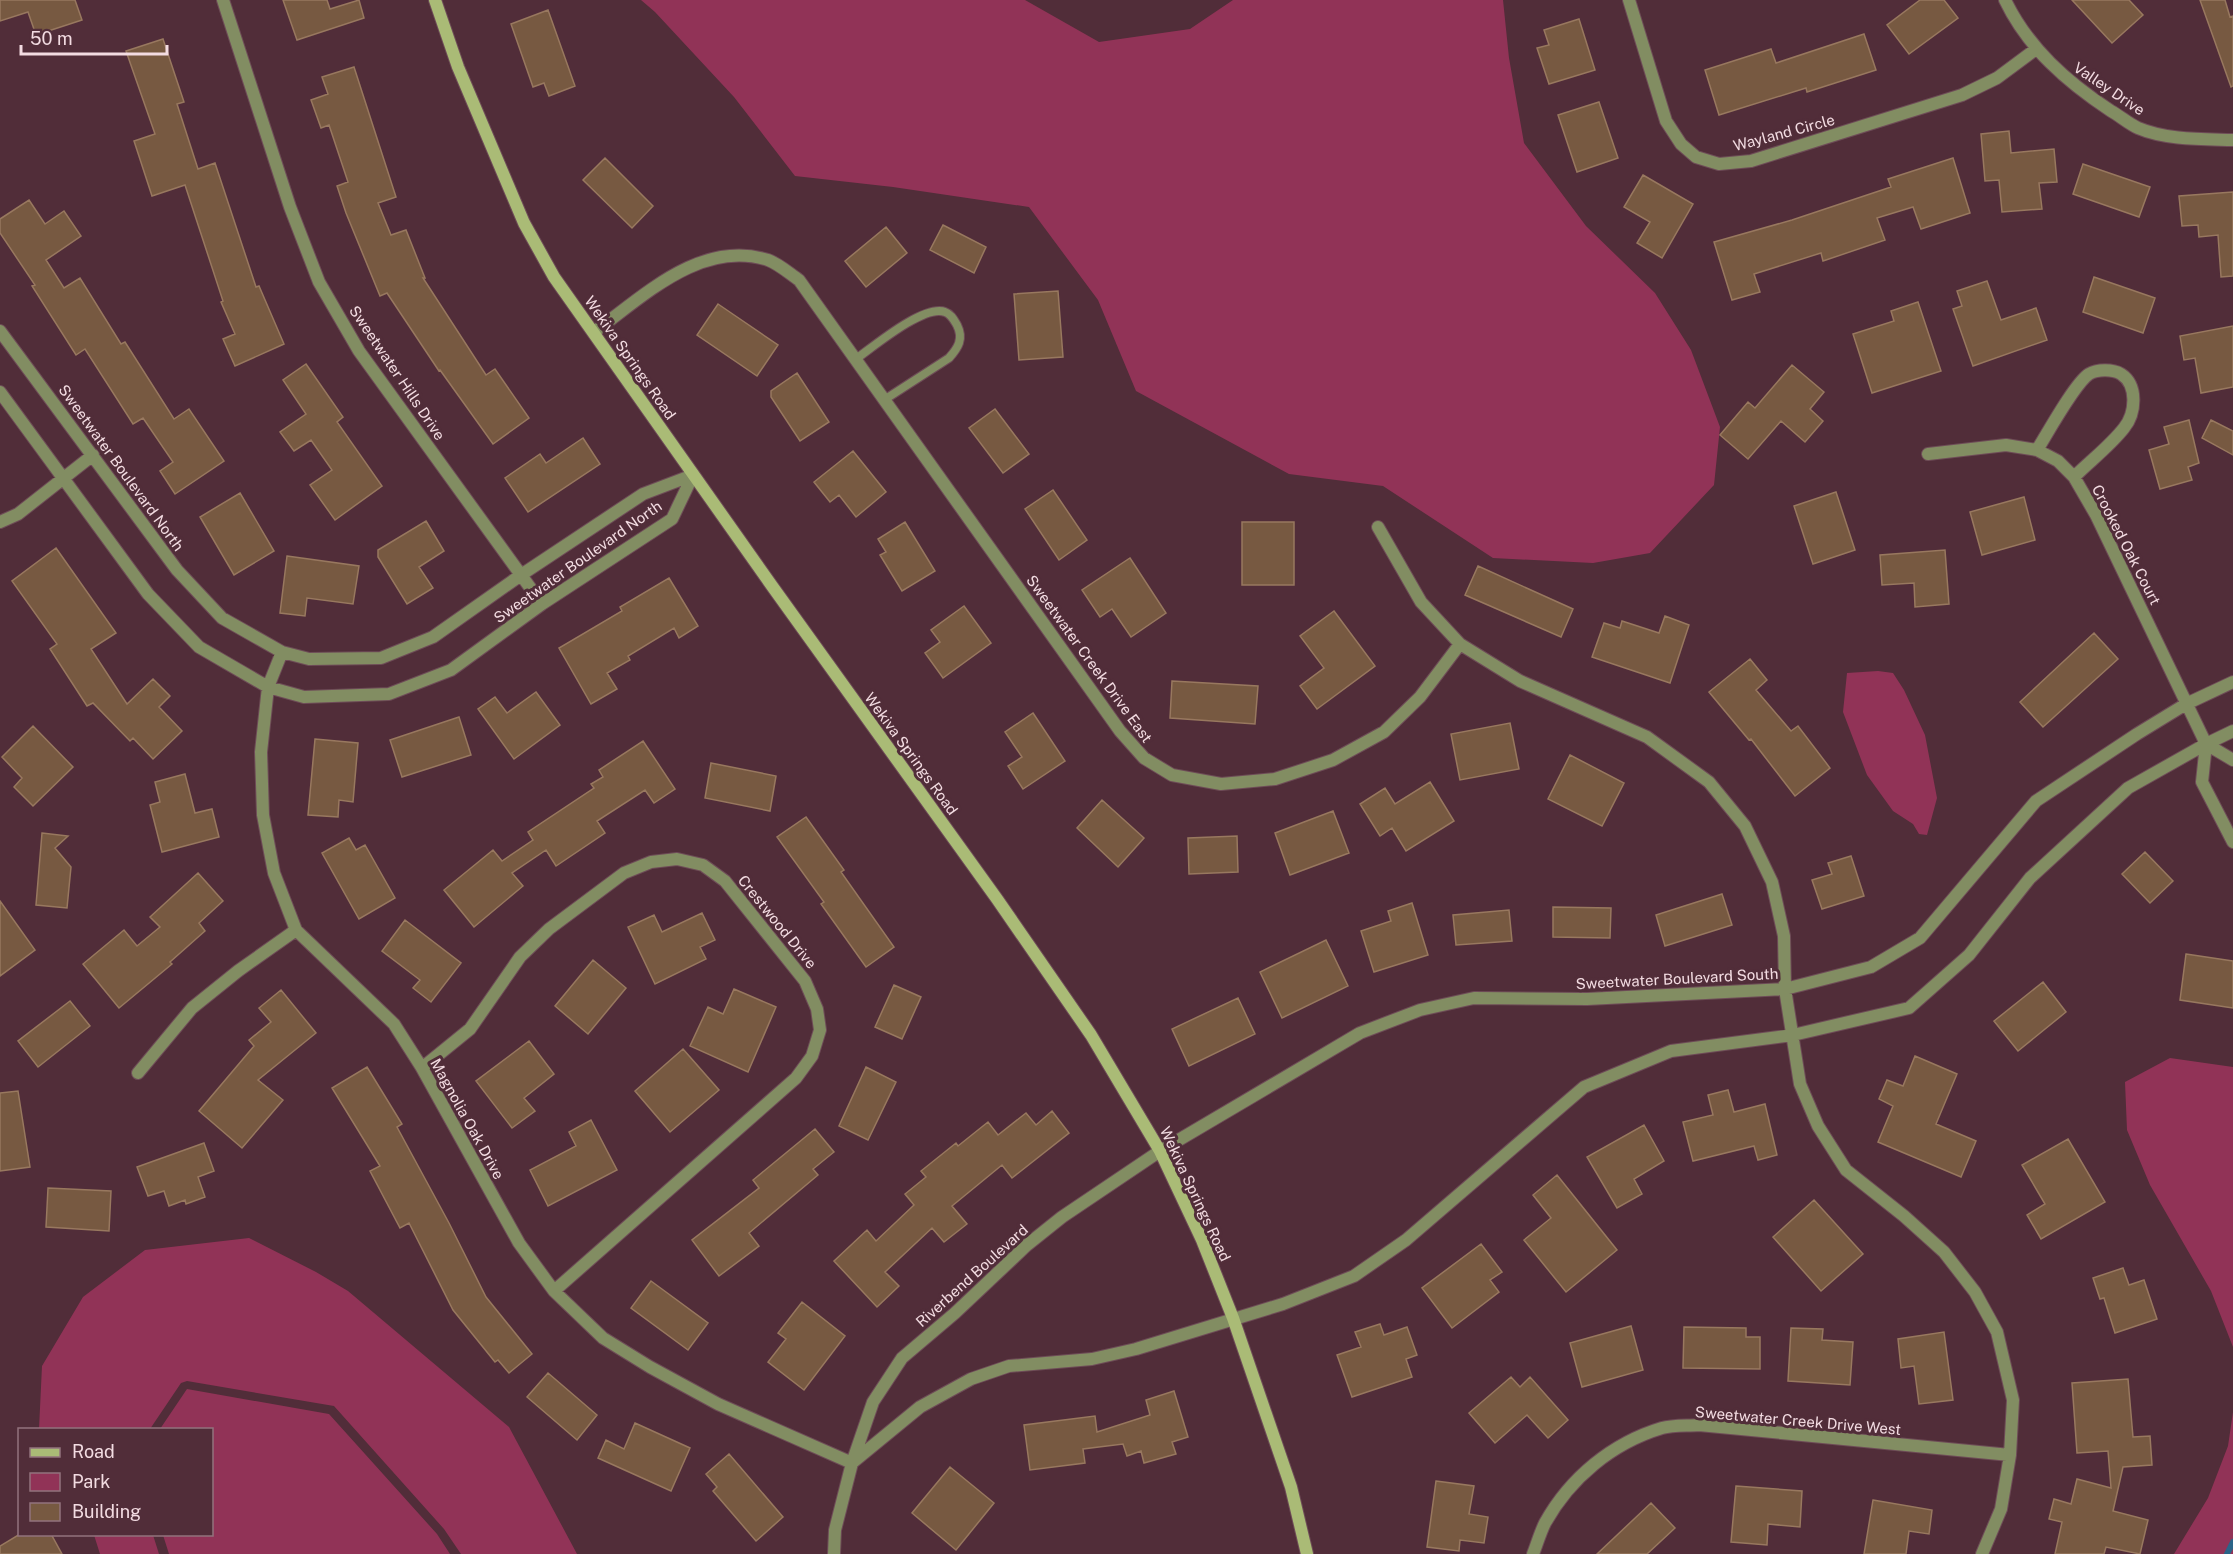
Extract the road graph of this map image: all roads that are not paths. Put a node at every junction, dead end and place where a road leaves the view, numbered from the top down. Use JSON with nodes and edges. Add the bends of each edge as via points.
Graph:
{"nodes":[{"id":1,"x":223,"y":0,"type":"edge"},
{"id":2,"x":435,"y":0,"type":"edge"},
{"id":3,"x":1629,"y":0,"type":"edge"},
{"id":4,"x":2005,"y":0,"type":"edge"},
{"id":5,"x":2036,"y":49,"type":"junction"},
{"id":6,"x":2233,"y":140,"type":"edge"},
{"id":7,"x":0,"y":331,"type":"edge"},
{"id":8,"x":594,"y":332,"type":"junction"},
{"id":9,"x":856,"y":359,"type":"junction"},
{"id":10,"x":0,"y":392,"type":"edge"},
{"id":11,"x":884,"y":400,"type":"junction"},
{"id":12,"x":2037,"y":450,"type":"junction"},
{"id":13,"x":93,"y":454,"type":"junction"},
{"id":14,"x":1928,"y":454,"type":"dead end"},
{"id":15,"x":693,"y":475,"type":"junction"},
{"id":16,"x":64,"y":477,"type":"junction"},
{"id":17,"x":2074,"y":477,"type":"junction"},
{"id":18,"x":0,"y":522,"type":"edge"},
{"id":19,"x":1378,"y":527,"type":"dead end"},
{"id":20,"x":521,"y":574,"type":"junction"},
{"id":21,"x":542,"y":604,"type":"junction"},
{"id":22,"x":1460,"y":644,"type":"junction"},
{"id":23,"x":282,"y":652,"type":"junction"},
{"id":24,"x":2233,"y":682,"type":"edge"},
{"id":25,"x":268,"y":687,"type":"junction"},
{"id":26,"x":2186,"y":704,"type":"junction"},
{"id":27,"x":2233,"y":731,"type":"edge"},
{"id":28,"x":2206,"y":744,"type":"junction"},
{"id":29,"x":2233,"y":760,"type":"edge"},
{"id":30,"x":2233,"y":842,"type":"edge"},
{"id":31,"x":296,"y":930,"type":"junction"},
{"id":32,"x":1785,"y":989,"type":"junction"},
{"id":33,"x":1793,"y":1035,"type":"junction"},
{"id":34,"x":422,"y":1068,"type":"junction"},
{"id":35,"x":138,"y":1073,"type":"dead end"},
{"id":36,"x":1160,"y":1151,"type":"junction"},
{"id":37,"x":554,"y":1291,"type":"junction"},
{"id":38,"x":1233,"y":1318,"type":"junction"},
{"id":39,"x":2010,"y":1455,"type":"junction"},
{"id":40,"x":852,"y":1462,"type":"junction"},
{"id":41,"x":834,"y":1554,"type":"edge"},
{"id":42,"x":1308,"y":1554,"type":"edge"},
{"id":43,"x":1533,"y":1554,"type":"edge"},
{"id":44,"x":1982,"y":1554,"type":"edge"}],
"edges":[{"from":1,"to":20,"type":"street","name":"Sweetwater Hills Drive","via":[[290,207],[319,282],[359,351]]},
{"from":2,"to":8,"type":"main road","name":"Wekiva Springs Road","via":[[458,67],[524,223],[554,277]]},
{"from":3,"to":5,"type":"street","name":"Wayland Circle","via":[[1666,121],[1681,144],[1696,157],[1719,164],[1751,161],[1962,95],[1997,78]]},
{"from":4,"to":5,"type":"street","name":"Valley Drive"},
{"from":5,"to":6,"type":"street","name":"Valley Drive","via":[[2062,75],[2138,128],[2184,139]]},
{"from":7,"to":13,"type":"street","name":"Sweetwater Boulevard North"},
{"from":8,"to":9,"type":"street","name":"Sweetwater Creek Drive East","via":[[676,274],[707,259],[740,255],[769,261],[799,280]]},
{"from":8,"to":15,"type":"main road","name":"Wekiva Springs Road"},
{"from":9,"to":11,"type":"street","name":"Sweetwater Creek Drive East"},
{"from":9,"to":11,"type":"lane","via":[[916,318],[936,310],[951,315],[961,333],[955,352]]},
{"from":10,"to":16,"type":"street","name":"Sweetwater Boulevard North"},
{"from":11,"to":22,"type":"street","name":"Sweetwater Creek Drive East","via":[[1120,731],[1144,758],[1172,775],[1221,784],[1254,781],[1275,779],[1333,760],[1383,732],[1420,697]]},
{"from":12,"to":14,"type":"street","name":"Crooked Oak Court","via":[[2006,445]]},
{"from":12,"to":17,"type":"street","name":"Crooked Oak Court","via":[[2058,461]]},
{"from":12,"to":17,"type":"street","via":[[2089,374],[2104,370],[2120,373],[2132,386],[2133,406],[2125,427]]},
{"from":13,"to":16,"type":"street"},
{"from":13,"to":23,"type":"street","name":"Sweetwater Boulevard North","via":[[177,570],[222,618]]},
{"from":15,"to":20,"type":"street","name":"Sweetwater Boulevard North","via":[[644,494]]},
{"from":15,"to":21,"type":"street","name":"Sweetwater Boulevard North","via":[[672,519]]},
{"from":15,"to":36,"type":"main road","name":"Wekiva Springs Road","via":[[997,899],[1090,1035]]},
{"from":16,"to":18,"type":"street","via":[[18,514]]},
{"from":16,"to":25,"type":"street","name":"Sweetwater Boulevard North","via":[[148,594],[199,647]]},
{"from":17,"to":26,"type":"street","name":"Crooked Oak Court"},
{"from":19,"to":22,"type":"street","via":[[1421,602]]},
{"from":20,"to":21,"type":"street","name":"Sweetwater Hills Drive"},
{"from":20,"to":23,"type":"street","name":"Sweetwater Boulevard North","via":[[433,637],[381,658],[309,659]]},
{"from":21,"to":25,"type":"street","name":"Sweetwater Boulevard North","via":[[451,670],[389,694],[304,697]]},
{"from":22,"to":32,"type":"street","via":[[1520,681],[1647,737],[1709,782],[1745,826],[1772,882],[1784,936]]},
{"from":23,"to":25,"type":"street","name":"Magnolia Oak Drive"},
{"from":24,"to":26,"type":"street","name":"Sweetwater Boulevard South"},
{"from":25,"to":31,"type":"street","name":"Magnolia Oak Drive","via":[[261,752],[263,814],[274,873]]},
{"from":26,"to":28,"type":"street","name":"Crooked Oak Court"},
{"from":26,"to":32,"type":"street","name":"Sweetwater Boulevard South","via":[[2036,801],[1920,938],[1871,967]]},
{"from":27,"to":28,"type":"street"},
{"from":28,"to":29,"type":"street"},
{"from":28,"to":30,"type":"street","via":[[2202,782]]},
{"from":28,"to":33,"type":"street","via":[[2128,788],[2030,878],[1970,954],[1909,1008]]},
{"from":31,"to":34,"type":"street","name":"Magnolia Oak Drive","via":[[394,1024]]},
{"from":31,"to":35,"type":"street","via":[[192,1008]]},
{"from":32,"to":33,"type":"street"},
{"from":32,"to":36,"type":"street","name":"Sweetwater Boulevard South","via":[[1587,999],[1474,998],[1420,1010],[1360,1033]]},
{"from":33,"to":38,"type":"street","via":[[1671,1051],[1584,1087],[1406,1240],[1354,1276],[1284,1304]]},
{"from":33,"to":39,"type":"street","via":[[1800,1084],[1818,1126],[1846,1170],[1944,1252],[1975,1292],[1997,1332],[2013,1400]]},
{"from":34,"to":37,"type":"street","name":"Magnolia Oak Drive","via":[[519,1244]]},
{"from":34,"to":37,"type":"street","name":"Crestwood Drive","via":[[470,1029],[520,957],[549,929],[624,873],[651,862],[677,859],[702,865],[725,880],[805,981],[817,1009],[820,1030],[812,1056],[796,1078]]},
{"from":36,"to":38,"type":"main road","name":"Wekiva Springs Road"},
{"from":36,"to":40,"type":"street","name":"Riverbend Boulevard","via":[[1027,1245],[902,1358],[873,1402]]},
{"from":37,"to":40,"type":"street","name":"Magnolia Oak Drive","via":[[603,1338],[650,1367],[718,1404]]},
{"from":38,"to":40,"type":"street","via":[[1136,1349],[1092,1359],[1010,1366],[971,1378],[920,1407]]},
{"from":38,"to":42,"type":"main road","name":"Wekiva Springs Road","via":[[1291,1487]]},
{"from":39,"to":43,"type":"street","name":"Sweetwater Creek Drive West","via":[[1699,1425],[1664,1427],[1628,1441],[1599,1459],[1571,1487],[1545,1524]]},
{"from":39,"to":44,"type":"street","via":[[2001,1509]]},
{"from":40,"to":41,"type":"street","name":"Riverbend Boulevard","via":[[835,1530]]}]}
